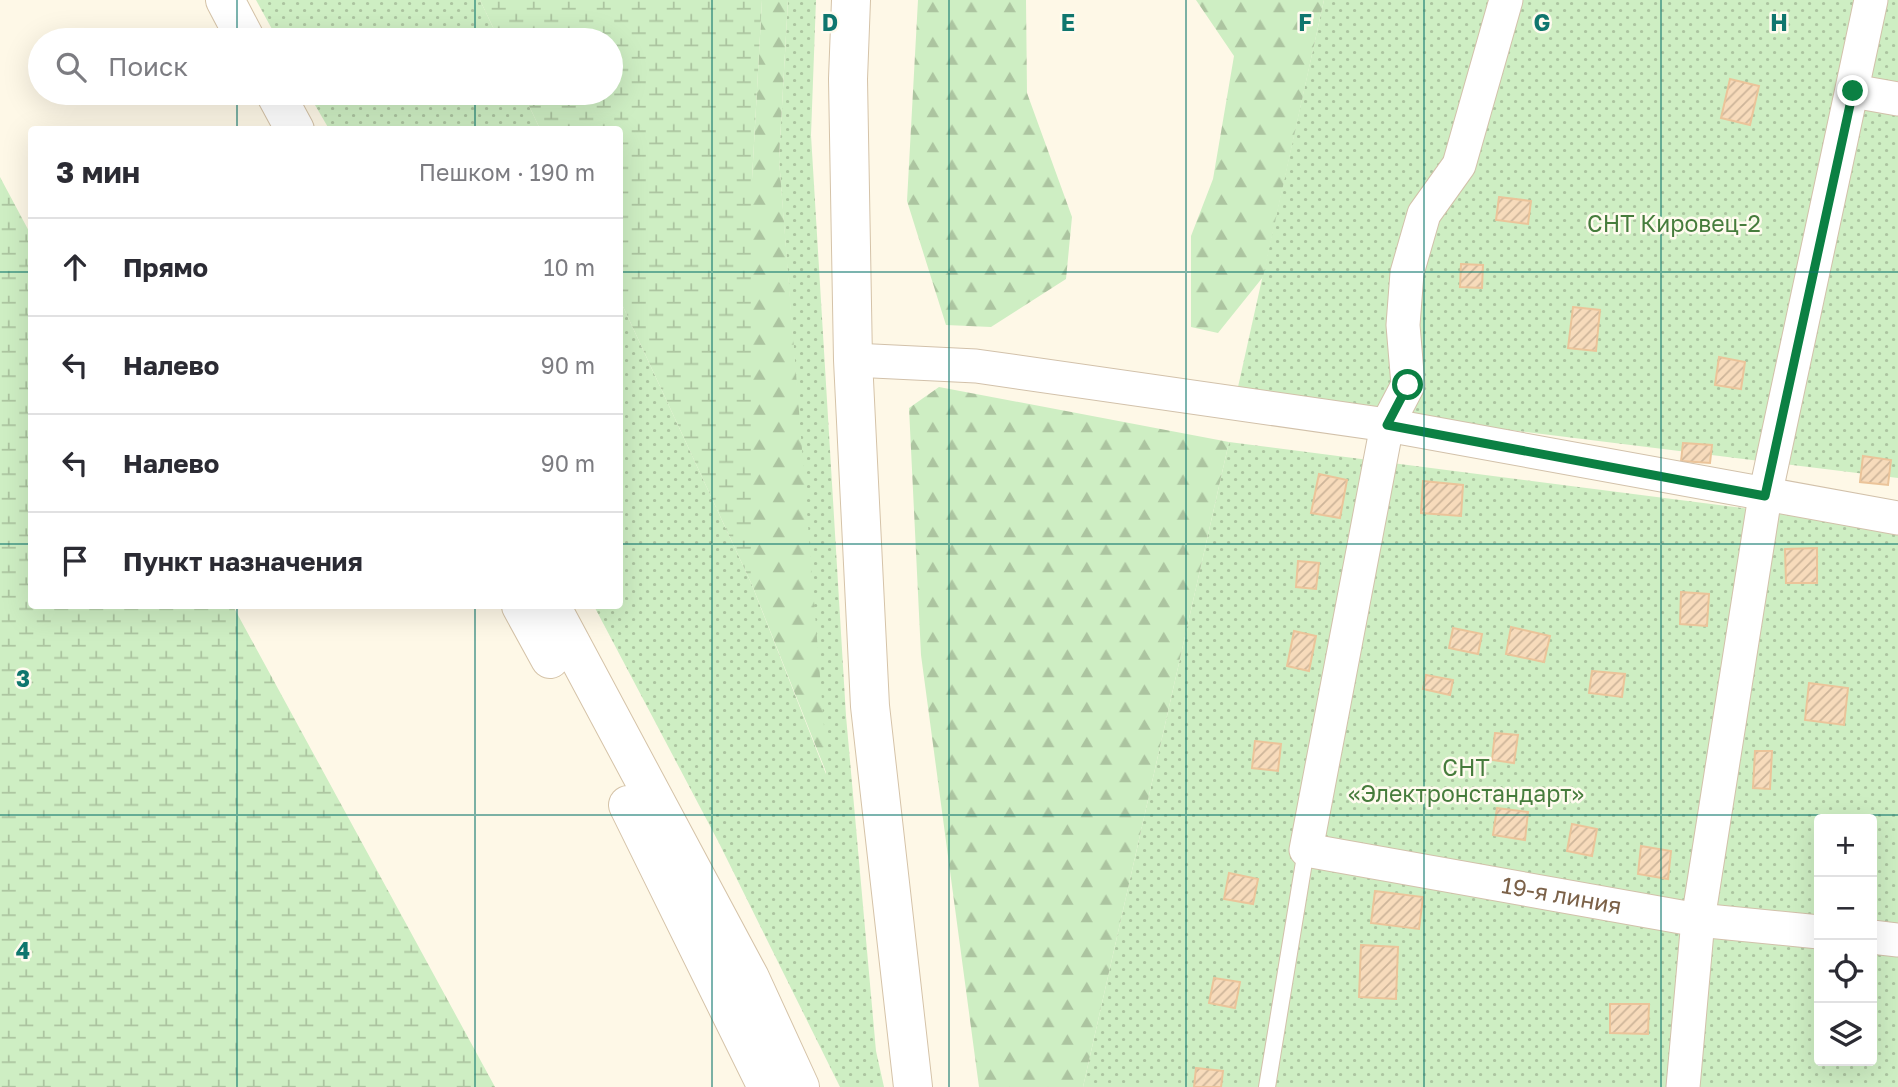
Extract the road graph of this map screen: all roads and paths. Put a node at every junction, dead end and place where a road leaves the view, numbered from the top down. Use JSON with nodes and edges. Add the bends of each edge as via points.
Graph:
{"nodes":[{"id":1,"x":197,"y":0,"type":"edge"},
{"id":2,"x":225,"y":0,"type":"edge"},
{"id":3,"x":851,"y":0,"type":"edge"},
{"id":4,"x":1506,"y":0,"type":"edge"},
{"id":5,"x":1871,"y":0,"type":"edge"},
{"id":6,"x":212,"y":28,"type":"edge"},
{"id":7,"x":240,"y":28,"type":"edge"},
{"id":8,"x":1853,"y":91,"type":"junction"},
{"id":9,"x":1898,"y":99,"type":"edge"},
{"id":10,"x":253,"y":105,"type":"edge"},
{"id":11,"x":281,"y":105,"type":"edge"},
{"id":12,"x":264,"y":126,"type":"edge"},
{"id":13,"x":293,"y":126,"type":"edge"},
{"id":14,"x":853,"y":360,"type":"junction"},
{"id":15,"x":1387,"y":425,"type":"junction"},
{"id":16,"x":1765,"y":496,"type":"junction"},
{"id":17,"x":1898,"y":518,"type":"edge"},
{"id":18,"x":523,"y":609,"type":"edge"},
{"id":19,"x":553,"y":609,"type":"edge"},
{"id":20,"x":1306,"y":849,"type":"junction"},
{"id":21,"x":1698,"y":920,"type":"junction"},
{"id":22,"x":1814,"y":932,"type":"edge"},
{"id":23,"x":1877,"y":938,"type":"edge"},
{"id":24,"x":1898,"y":940,"type":"edge"},
{"id":25,"x":767,"y":1087,"type":"edge"},
{"id":26,"x":800,"y":1087,"type":"edge"},
{"id":27,"x":913,"y":1087,"type":"edge"},
{"id":28,"x":1267,"y":1087,"type":"edge"},
{"id":29,"x":1683,"y":1087,"type":"edge"}],
"edges":[{"from":1,"to":6,"type":"main road"},
{"from":2,"to":7,"type":"main road"},
{"from":3,"to":14,"type":"main road"},
{"from":4,"to":15,"type":"street","via":[[1459,165],[1424,214],[1407,273],[1403,325],[1408,385]]},
{"from":5,"to":8,"type":"street"},
{"from":8,"to":9,"type":"street"},
{"from":8,"to":16,"type":"street"},
{"from":10,"to":12,"type":"main road"},
{"from":11,"to":13,"type":"main road"},
{"from":14,"to":15,"type":"street","via":[[976,366]]},
{"from":14,"to":27,"type":"main road","via":[[870,706]]},
{"from":15,"to":16,"type":"street"},
{"from":15,"to":20,"type":"street"},
{"from":16,"to":17,"type":"street"},
{"from":16,"to":21,"type":"street"},
{"from":18,"to":25,"type":"main road","via":[[648,843]]},
{"from":19,"to":26,"type":"main road","via":[[750,978]]},
{"from":20,"to":21,"type":"street","name":"19-я линия"},
{"from":20,"to":28,"type":"lane"},
{"from":21,"to":22,"type":"street","name":"19-я линия"},
{"from":21,"to":29,"type":"street"},
{"from":23,"to":24,"type":"street"}]}
